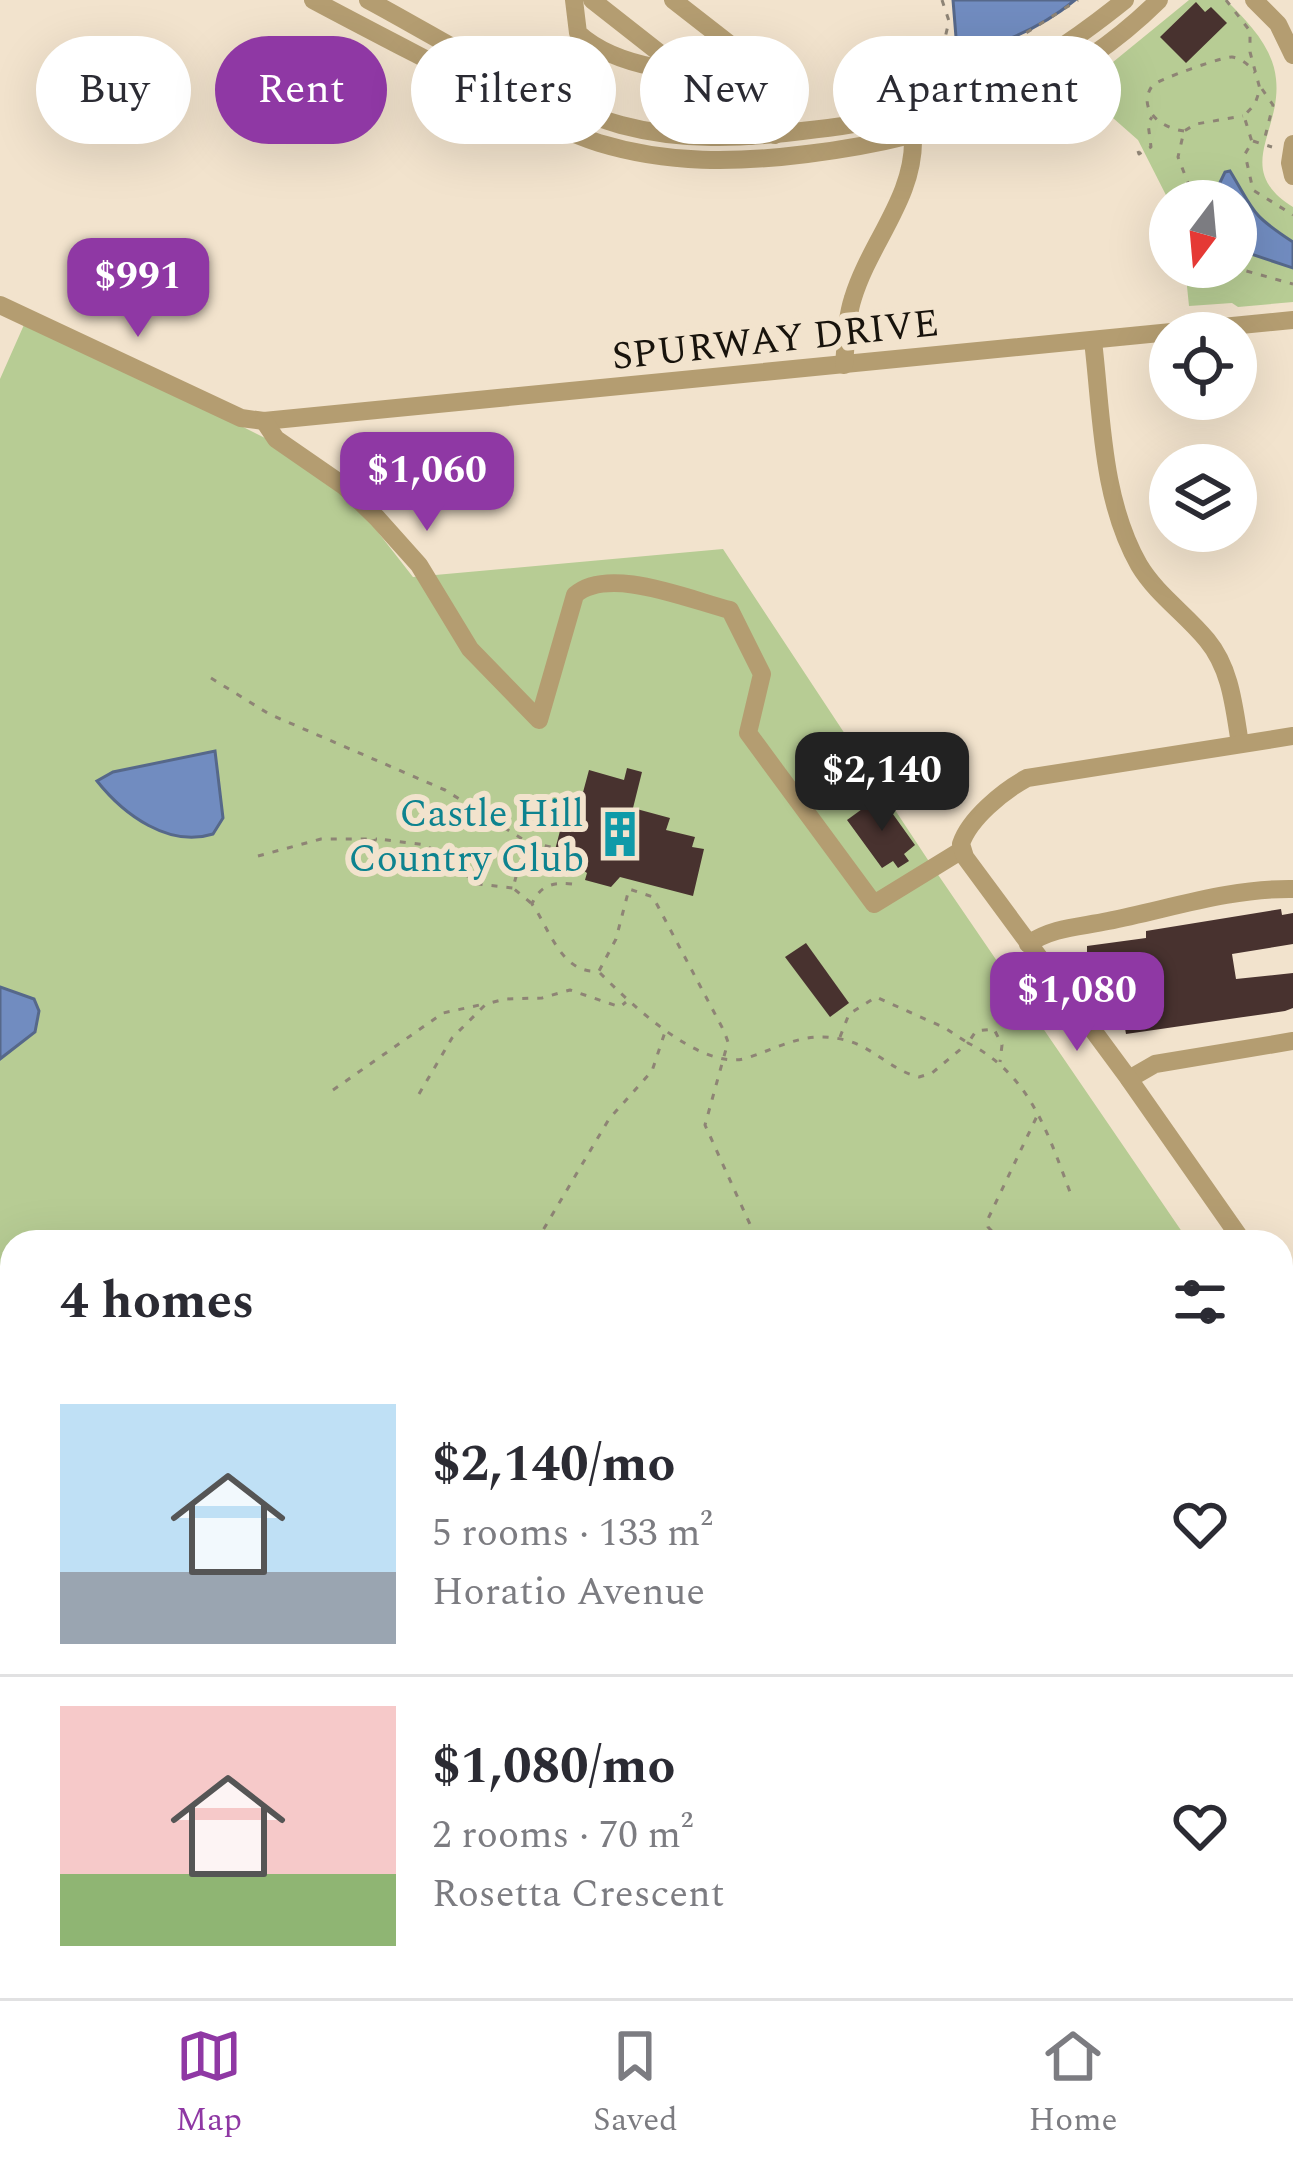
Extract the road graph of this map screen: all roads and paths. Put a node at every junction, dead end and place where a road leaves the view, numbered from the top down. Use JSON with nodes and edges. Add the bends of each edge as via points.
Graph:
{"nodes":[{"id":1,"x":313,"y":0,"type":"edge"},
{"id":2,"x":368,"y":0,"type":"edge"},
{"id":3,"x":574,"y":0,"type":"edge"},
{"id":4,"x":592,"y":0,"type":"edge"},
{"id":5,"x":942,"y":0,"type":"edge"},
{"id":6,"x":1078,"y":0,"type":"edge"},
{"id":7,"x":1125,"y":0,"type":"edge"},
{"id":8,"x":1159,"y":0,"type":"edge"},
{"id":9,"x":1226,"y":0,"type":"edge"},
{"id":10,"x":1254,"y":0,"type":"edge"},
{"id":11,"x":676,"y":1,"type":"edge"},
{"id":12,"x":717,"y":36,"type":"edge"},
{"id":13,"x":1117,"y":36,"type":"edge"},
{"id":14,"x":640,"y":38,"type":"edge"},
{"id":15,"x":1293,"y":55,"type":"edge"},
{"id":16,"x":640,"y":61,"type":"edge"},
{"id":17,"x":1258,"y":78,"type":"junction"},
{"id":18,"x":1260,"y":88,"type":"junction"},
{"id":19,"x":1153,"y":116,"type":"junction"},
{"id":20,"x":1244,"y":116,"type":"junction"},
{"id":21,"x":640,"y":128,"type":"edge"},
{"id":22,"x":809,"y":131,"type":"edge"},
{"id":23,"x":1184,"y":131,"type":"junction"},
{"id":24,"x":1263,"y":142,"type":"dead end"},
{"id":25,"x":876,"y":144,"type":"edge"},
{"id":26,"x":913,"y":144,"type":"edge"},
{"id":27,"x":1293,"y":144,"type":"edge"},
{"id":28,"x":1138,"y":151,"type":"dead end"},
{"id":29,"x":1293,"y":176,"type":"edge"},
{"id":30,"x":1187,"y":180,"type":"edge"},
{"id":31,"x":1293,"y":215,"type":"edge"},
{"id":32,"x":1257,"y":274,"type":"edge"},
{"id":33,"x":1293,"y":284,"type":"edge"},
{"id":34,"x":0,"y":305,"type":"edge"},
{"id":35,"x":1293,"y":320,"type":"edge"},
{"id":36,"x":1093,"y":340,"type":"junction"},
{"id":37,"x":844,"y":365,"type":"junction"},
{"id":38,"x":264,"y":421,"type":"junction"},
{"id":39,"x":211,"y":678,"type":"dead end"},
{"id":40,"x":1293,"y":736,"type":"edge"},
{"id":41,"x":1240,"y":744,"type":"junction"},
{"id":42,"x":379,"y":839,"type":"junction"},
{"id":43,"x":526,"y":842,"type":"junction"},
{"id":44,"x":356,"y":846,"type":"dead end"},
{"id":45,"x":961,"y":847,"type":"junction"},
{"id":46,"x":556,"y":848,"type":"dead end"},
{"id":47,"x":258,"y":856,"type":"dead end"},
{"id":48,"x":572,"y":884,"type":"dead end"},
{"id":49,"x":513,"y":888,"type":"junction"},
{"id":50,"x":1293,"y":889,"type":"edge"},
{"id":51,"x":532,"y":904,"type":"junction"},
{"id":52,"x":1028,"y":944,"type":"junction"},
{"id":53,"x":598,"y":971,"type":"junction"},
{"id":54,"x":628,"y":1001,"type":"junction"},
{"id":55,"x":485,"y":1004,"type":"junction"},
{"id":56,"x":665,"y":1030,"type":"junction"},
{"id":57,"x":839,"y":1039,"type":"junction"},
{"id":58,"x":1293,"y":1041,"type":"edge"},
{"id":59,"x":968,"y":1043,"type":"junction"},
{"id":60,"x":722,"y":1061,"type":"junction"},
{"id":61,"x":1000,"y":1064,"type":"junction"},
{"id":62,"x":1129,"y":1079,"type":"junction"},
{"id":63,"x":333,"y":1090,"type":"dead end"},
{"id":64,"x":419,"y":1094,"type":"dead end"},
{"id":65,"x":1038,"y":1112,"type":"junction"},
{"id":66,"x":1070,"y":1192,"type":"dead end"},
{"id":67,"x":543,"y":1230,"type":"edge"},
{"id":68,"x":753,"y":1230,"type":"edge"},
{"id":69,"x":991,"y":1230,"type":"edge"},
{"id":70,"x":1235,"y":1230,"type":"edge"}],
"edges":[{"from":1,"to":25,"type":"street","via":[[546,122],[638,153],[737,161]]},
{"from":2,"to":21,"type":"street","via":[[582,112]]},
{"from":3,"to":16,"type":"street","via":[[580,37]]},
{"from":4,"to":14,"type":"street"},
{"from":5,"to":6,"type":"path","via":[[949,74]]},
{"from":7,"to":22,"type":"street","via":[[1036,64],[956,102]]},
{"from":8,"to":13,"type":"street"},
{"from":9,"to":17,"type":"path","via":[[1250,31]]},
{"from":10,"to":15,"type":"street"},
{"from":11,"to":12,"type":"street"},
{"from":17,"to":18,"type":"path"},
{"from":17,"to":19,"type":"path","via":[[1251,66],[1226,57],[1164,76],[1149,94]]},
{"from":18,"to":20,"type":"path"},
{"from":18,"to":24,"type":"path","via":[[1273,105]]},
{"from":19,"to":23,"type":"path"},
{"from":19,"to":28,"type":"path","via":[[1151,147]]},
{"from":20,"to":23,"type":"path"},
{"from":20,"to":31,"type":"path","via":[[1253,190]]},
{"from":23,"to":30,"type":"path","via":[[1178,157]]},
{"from":26,"to":37,"type":"street","via":[[901,197],[852,299]]},
{"from":27,"to":29,"type":"street"},
{"from":32,"to":33,"type":"path"},
{"from":34,"to":38,"type":"street","name":"SPURWAY DRIVE","via":[[241,418]]},
{"from":35,"to":36,"type":"street","name":"SPURWAY DRIVE"},
{"from":36,"to":37,"type":"street","name":"SPURWAY DRIVE"},
{"from":36,"to":41,"type":"street","via":[[1122,529],[1156,590],[1220,658]]},
{"from":37,"to":38,"type":"street","name":"SPURWAY DRIVE"},
{"from":38,"to":45,"type":"street","name":"SPURWAY DRIVE","via":[[275,439],[377,518],[419,566],[470,649],[539,720],[575,595],[586,584],[621,582],[730,610],[762,674],[748,733],[874,904]]},
{"from":39,"to":43,"type":"path","via":[[269,714],[445,790]]},
{"from":40,"to":41,"type":"street"},
{"from":41,"to":45,"type":"street","via":[[1027,778],[976,822]]},
{"from":42,"to":44,"type":"path"},
{"from":42,"to":47,"type":"path","via":[[320,838]]},
{"from":42,"to":49,"type":"path","via":[[426,845],[478,884]]},
{"from":43,"to":46,"type":"path"},
{"from":43,"to":49,"type":"path"},
{"from":45,"to":52,"type":"street"},
{"from":48,"to":51,"type":"path","via":[[543,888]]},
{"from":49,"to":51,"type":"path"},
{"from":50,"to":52,"type":"street","via":[[1150,909],[1046,932]]},
{"from":51,"to":53,"type":"path","via":[[552,943],[572,963]]},
{"from":52,"to":62,"type":"street"},
{"from":53,"to":54,"type":"path"},
{"from":53,"to":60,"type":"path","via":[[629,889],[653,897],[724,1031]]},
{"from":54,"to":55,"type":"path","via":[[620,1006],[570,990]]},
{"from":54,"to":56,"type":"path"},
{"from":55,"to":63,"type":"path","via":[[443,1012]]},
{"from":55,"to":64,"type":"path","via":[[452,1037]]},
{"from":56,"to":60,"type":"path"},
{"from":56,"to":67,"type":"path","via":[[652,1071],[610,1119]]},
{"from":57,"to":59,"type":"path","via":[[919,1077]]},
{"from":57,"to":59,"type":"path","via":[[848,1014],[876,997]]},
{"from":57,"to":60,"type":"path","via":[[796,1038]]},
{"from":58,"to":62,"type":"street","via":[[1155,1064]]},
{"from":59,"to":61,"type":"path"},
{"from":59,"to":61,"type":"path","via":[[976,1031],[994,1029]]},
{"from":60,"to":68,"type":"path","via":[[705,1125]]},
{"from":61,"to":65,"type":"path"},
{"from":62,"to":70,"type":"street"},
{"from":65,"to":66,"type":"path"},
{"from":65,"to":69,"type":"path","via":[[987,1221]]}]}
